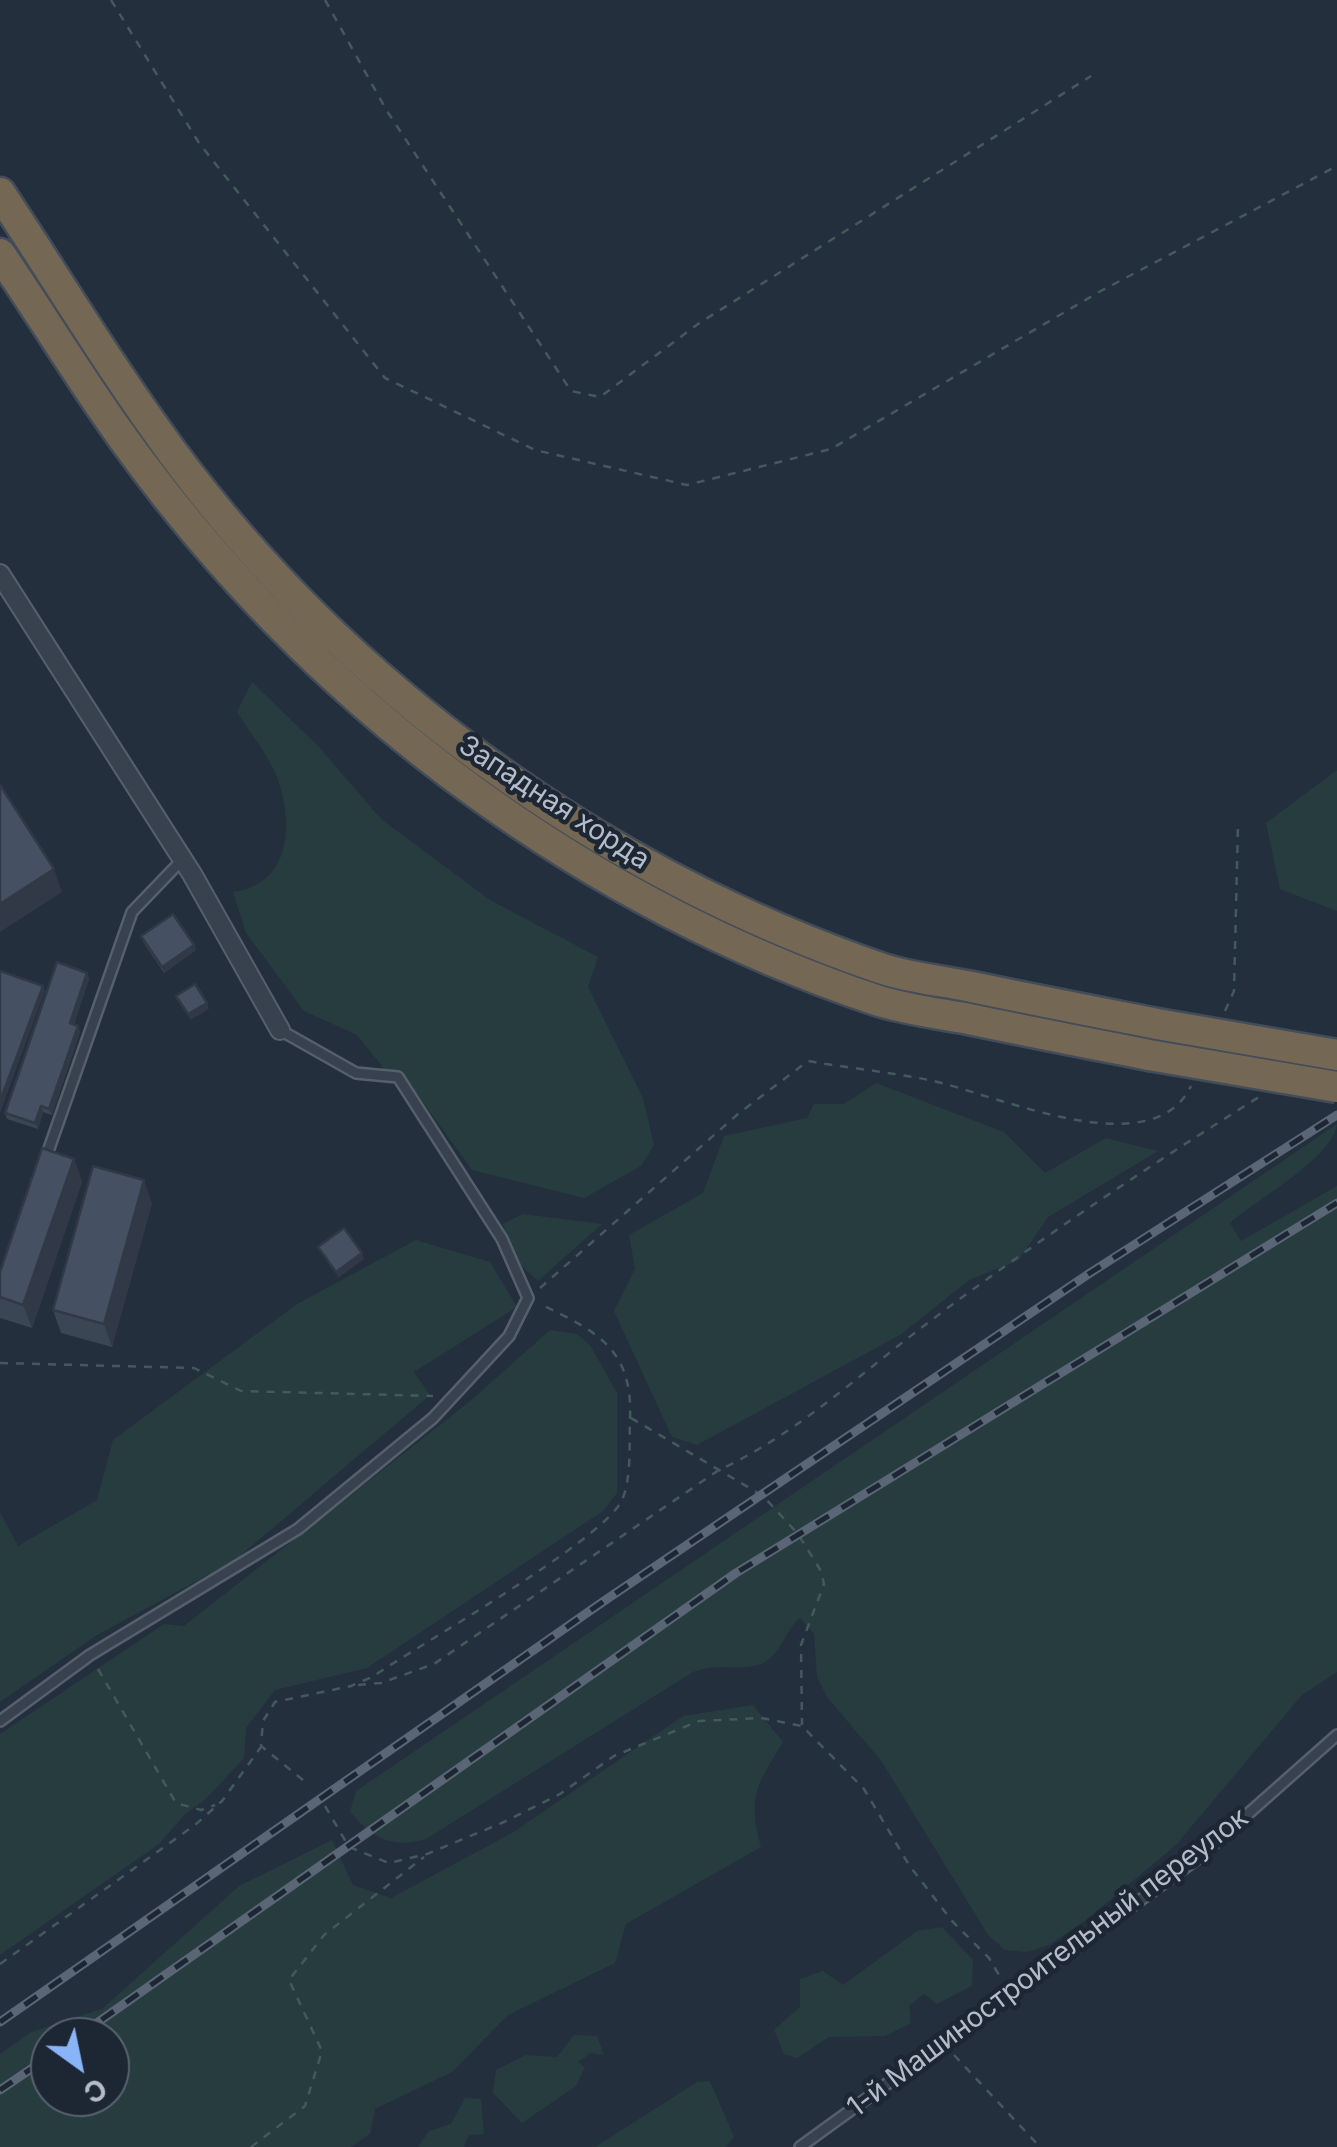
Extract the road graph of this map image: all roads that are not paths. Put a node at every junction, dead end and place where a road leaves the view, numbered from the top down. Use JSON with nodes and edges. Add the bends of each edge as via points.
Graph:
{"nodes":[{"id":1,"x":0,"y":194,"type":"edge"},
{"id":2,"x":0,"y":254,"type":"edge"},
{"id":3,"x":3,"y":586,"type":"edge"},
{"id":4,"x":182,"y":860,"type":"junction"},
{"id":5,"x":280,"y":1030,"type":"joint"},
{"id":6,"x":1337,"y":1056,"type":"edge"},
{"id":7,"x":1337,"y":1087,"type":"edge"},
{"id":8,"x":43,"y":1166,"type":"edge"},
{"id":9,"x":0,"y":1722,"type":"edge"},
{"id":10,"x":1337,"y":1735,"type":"edge"},
{"id":11,"x":800,"y":2147,"type":"edge"}],
"edges":[{"from":1,"to":6,"type":"highway","name":"Западная хорда","bridge":true,"via":[[172,451],[235,530],[423,715],[500,772],[735,912],[887,970]]},
{"from":2,"to":7,"type":"highway","name":"Западная хорда","bridge":true,"via":[[146,471],[213,553],[402,740],[484,800],[726,943],[880,1002]]},
{"from":3,"to":4,"type":"street"},
{"from":4,"to":5,"type":"street"},
{"from":4,"to":8,"type":"lane","via":[[132,912]]},
{"from":5,"to":9,"type":"lane","via":[[356,1073],[398,1077],[502,1239],[528,1298],[509,1336],[433,1418],[298,1529],[90,1655]]},
{"from":10,"to":11,"type":"lane","name":"1-й Машиностроительный переулок","via":[[1196,1859]]}]}
